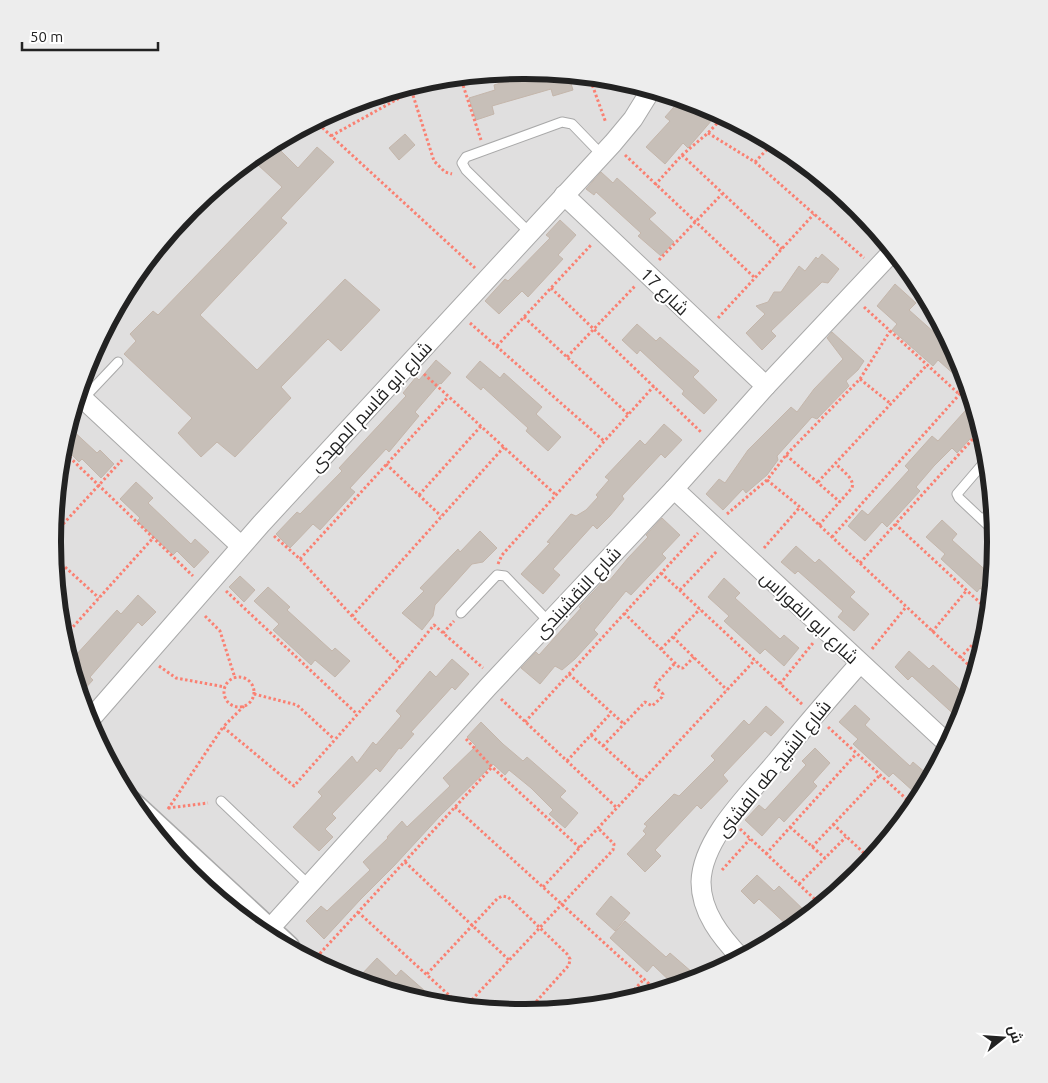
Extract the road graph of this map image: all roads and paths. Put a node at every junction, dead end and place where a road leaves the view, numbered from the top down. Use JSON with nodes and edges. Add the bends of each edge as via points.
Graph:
{"nodes":[{"id":1,"x":462,"y":83,"type":"edge"},
{"id":2,"x":591,"y":84,"type":"edge"},
{"id":3,"x":413,"y":93,"type":"edge"},
{"id":4,"x":405,"y":95,"type":"edge"},
{"id":5,"x":647,"y":96,"type":"edge"},
{"id":6,"x":719,"y":122,"type":"edge"},
{"id":7,"x":320,"y":126,"type":"edge"},
{"id":8,"x":708,"y":133,"type":"junction"},
{"id":9,"x":331,"y":136,"type":"junction"},
{"id":10,"x":607,"y":149,"type":"junction"},
{"id":11,"x":768,"y":149,"type":"edge"},
{"id":12,"x":484,"y":151,"type":"junction"},
{"id":13,"x":682,"y":155,"type":"junction"},
{"id":14,"x":755,"y":162,"type":"junction"},
{"id":15,"x":466,"y":170,"type":"junction"},
{"id":16,"x":655,"y":185,"type":"junction"},
{"id":17,"x":564,"y":195,"type":"junction"},
{"id":18,"x":814,"y":214,"type":"junction"},
{"id":19,"x":603,"y":232,"type":"junction"},
{"id":20,"x":530,"y":233,"type":"junction"},
{"id":21,"x":782,"y":250,"type":"junction"},
{"id":22,"x":888,"y":256,"type":"edge"},
{"id":23,"x":876,"y":268,"type":"junction"},
{"id":24,"x":755,"y":278,"type":"junction"},
{"id":25,"x":488,"y":280,"type":"junction"},
{"id":26,"x":551,"y":288,"type":"junction"},
{"id":27,"x":851,"y":295,"type":"junction"},
{"id":28,"x":457,"y":312,"type":"junction"},
{"id":29,"x":524,"y":317,"type":"junction"},
{"id":30,"x":707,"y":331,"type":"junction"},
{"id":31,"x":890,"y":331,"type":"junction"},
{"id":32,"x":497,"y":346,"type":"junction"},
{"id":33,"x":411,"y":361,"type":"junction"},
{"id":34,"x":118,"y":362,"type":"dead end"},
{"id":35,"x":927,"y":365,"type":"junction"},
{"id":36,"x":860,"y":379,"type":"junction"},
{"id":37,"x":654,"y":386,"type":"junction"},
{"id":38,"x":766,"y":386,"type":"junction"},
{"id":39,"x":86,"y":392,"type":"edge"},
{"id":40,"x":961,"y":392,"type":"edge"},
{"id":41,"x":959,"y":394,"type":"junction"},
{"id":42,"x":448,"y":397,"type":"junction"},
{"id":43,"x":84,"y":400,"type":"edge"},
{"id":44,"x":891,"y":404,"type":"junction"},
{"id":45,"x":629,"y":415,"type":"junction"},
{"id":46,"x":481,"y":426,"type":"junction"},
{"id":47,"x":974,"y":436,"type":"edge"},
{"id":48,"x":604,"y":442,"type":"junction"},
{"id":49,"x":715,"y":444,"type":"junction"},
{"id":50,"x":134,"y":447,"type":"junction"},
{"id":51,"x":504,"y":447,"type":"junction"},
{"id":52,"x":786,"y":455,"type":"junction"},
{"id":53,"x":69,"y":457,"type":"edge"},
{"id":54,"x":386,"y":464,"type":"junction"},
{"id":55,"x":836,"y":464,"type":"junction"},
{"id":56,"x":981,"y":466,"type":"edge"},
{"id":57,"x":767,"y":480,"type":"junction"},
{"id":58,"x":818,"y":482,"type":"junction"},
{"id":59,"x":99,"y":485,"type":"junction"},
{"id":60,"x":674,"y":490,"type":"junction"},
{"id":61,"x":419,"y":495,"type":"junction"},
{"id":62,"x":556,"y":495,"type":"junction"},
{"id":63,"x":840,"y":502,"type":"junction"},
{"id":64,"x":800,"y":507,"type":"junction"},
{"id":65,"x":441,"y":516,"type":"junction"},
{"id":66,"x":986,"y":516,"type":"edge"},
{"id":67,"x":983,"y":520,"type":"junction"},
{"id":68,"x":986,"y":523,"type":"edge"},
{"id":69,"x":261,"y":524,"type":"junction"},
{"id":70,"x":711,"y":524,"type":"junction"},
{"id":71,"x":895,"y":524,"type":"junction"},
{"id":72,"x":819,"y":525,"type":"junction"},
{"id":73,"x":62,"y":526,"type":"edge"},
{"id":74,"x":832,"y":537,"type":"junction"},
{"id":75,"x":154,"y":538,"type":"junction"},
{"id":76,"x":727,"y":540,"type":"junction"},
{"id":77,"x":241,"y":546,"type":"junction"},
{"id":78,"x":300,"y":559,"type":"junction"},
{"id":79,"x":752,"y":562,"type":"junction"},
{"id":80,"x":860,"y":563,"type":"junction"},
{"id":81,"x":62,"y":564,"type":"edge"},
{"id":82,"x":661,"y":573,"type":"junction"},
{"id":83,"x":497,"y":575,"type":"junction"},
{"id":84,"x":208,"y":583,"type":"junction"},
{"id":85,"x":680,"y":590,"type":"junction"},
{"id":86,"x":966,"y":590,"type":"junction"},
{"id":87,"x":99,"y":598,"type":"junction"},
{"id":88,"x":192,"y":603,"type":"junction"},
{"id":89,"x":982,"y":605,"type":"edge"},
{"id":90,"x":906,"y":607,"type":"junction"},
{"id":91,"x":700,"y":609,"type":"junction"},
{"id":92,"x":461,"y":613,"type":"dead end"},
{"id":93,"x":624,"y":613,"type":"junction"},
{"id":94,"x":352,"y":616,"type":"junction"},
{"id":95,"x":549,"y":622,"type":"junction"},
{"id":96,"x":824,"y":629,"type":"junction"},
{"id":97,"x":70,"y":630,"type":"edge"},
{"id":98,"x":932,"y":632,"type":"junction"},
{"id":99,"x":673,"y":637,"type":"junction"},
{"id":100,"x":976,"y":640,"type":"edge"},
{"id":101,"x":661,"y":649,"type":"junction"},
{"id":102,"x":146,"y":656,"type":"junction"},
{"id":103,"x":694,"y":657,"type":"junction"},
{"id":104,"x":960,"y":658,"type":"junction"},
{"id":105,"x":755,"y":660,"type":"junction"},
{"id":106,"x":675,"y":663,"type":"junction"},
{"id":107,"x":860,"y":663,"type":"junction"},
{"id":108,"x":401,"y":665,"type":"junction"},
{"id":109,"x":970,"y":666,"type":"edge"},
{"id":110,"x":569,"y":674,"type":"junction"},
{"id":111,"x":235,"y":678,"type":"junction"},
{"id":112,"x":492,"y":683,"type":"junction"},
{"id":113,"x":780,"y":684,"type":"junction"},
{"id":114,"x":225,"y":687,"type":"junction"},
{"id":115,"x":727,"y":690,"type":"junction"},
{"id":116,"x":254,"y":694,"type":"junction"},
{"id":117,"x":244,"y":706,"type":"junction"},
{"id":118,"x":611,"y":712,"type":"junction"},
{"id":119,"x":356,"y":714,"type":"junction"},
{"id":120,"x":94,"y":715,"type":"edge"},
{"id":121,"x":814,"y":715,"type":"junction"},
{"id":122,"x":526,"y":722,"type":"junction"},
{"id":123,"x":624,"y":724,"type":"junction"},
{"id":124,"x":453,"y":726,"type":"junction"},
{"id":125,"x":223,"y":727,"type":"junction"},
{"id":126,"x":591,"y":735,"type":"junction"},
{"id":127,"x":334,"y":739,"type":"junction"},
{"id":128,"x":942,"y":739,"type":"edge"},
{"id":129,"x":603,"y":746,"type":"junction"},
{"id":130,"x":856,"y":754,"type":"junction"},
{"id":131,"x":567,"y":761,"type":"junction"},
{"id":132,"x":492,"y":767,"type":"junction"},
{"id":133,"x":880,"y":775,"type":"junction"},
{"id":134,"x":642,"y":781,"type":"junction"},
{"id":135,"x":908,"y":800,"type":"edge"},
{"id":136,"x":221,"y":801,"type":"joint"},
{"id":137,"x":455,"y":807,"type":"junction"},
{"id":138,"x":168,"y":808,"type":"junction"},
{"id":139,"x":617,"y":808,"type":"junction"},
{"id":140,"x":729,"y":818,"type":"junction"},
{"id":141,"x":833,"y":824,"type":"junction"},
{"id":142,"x":790,"y":827,"type":"junction"},
{"id":143,"x":598,"y":828,"type":"junction"},
{"id":144,"x":168,"y":837,"type":"joint"},
{"id":145,"x":846,"y":837,"type":"junction"},
{"id":146,"x":750,"y":839,"type":"junction"},
{"id":147,"x":812,"y":847,"type":"junction"},
{"id":148,"x":580,"y":848,"type":"junction"},
{"id":149,"x":766,"y":854,"type":"junction"},
{"id":150,"x":865,"y":854,"type":"edge"},
{"id":151,"x":825,"y":858,"type":"junction"},
{"id":152,"x":405,"y":862,"type":"junction"},
{"id":153,"x":701,"y":881,"type":"junction"},
{"id":154,"x":799,"y":884,"type":"junction"},
{"id":155,"x":309,"y":885,"type":"junction"},
{"id":156,"x":543,"y":887,"type":"junction"},
{"id":157,"x":817,"y":900,"type":"edge"},
{"id":158,"x":562,"y":904,"type":"junction"},
{"id":159,"x":246,"y":911,"type":"edge"},
{"id":160,"x":358,"y":912,"type":"junction"},
{"id":161,"x":472,"y":926,"type":"junction"},
{"id":162,"x":270,"y":928,"type":"edge"},
{"id":163,"x":540,"y":928,"type":"junction"},
{"id":164,"x":736,"y":953,"type":"edge"},
{"id":165,"x":317,"y":956,"type":"edge"},
{"id":166,"x":509,"y":960,"type":"junction"},
{"id":167,"x":427,"y":974,"type":"junction"},
{"id":168,"x":644,"y":979,"type":"junction"},
{"id":169,"x":651,"y":986,"type":"edge"},
{"id":170,"x":634,"y":990,"type":"edge"},
{"id":171,"x":454,"y":998,"type":"edge"},
{"id":172,"x":470,"y":1001,"type":"edge"},
{"id":173,"x":534,"y":1004,"type":"edge"}],
"edges":[{"from":1,"to":12,"type":"path"},
{"from":2,"to":10,"type":"path"},
{"from":3,"to":15,"type":"path","via":[[434,161],[452,174]]},
{"from":4,"to":9,"type":"path"},
{"from":5,"to":10,"type":"street","name":"شارع ابو قاسم المهدى","via":[[633,119]]},
{"from":6,"to":8,"type":"path"},
{"from":7,"to":9,"type":"path"},
{"from":8,"to":13,"type":"path"},
{"from":8,"to":14,"type":"path"},
{"from":9,"to":25,"type":"path"},
{"from":10,"to":12,"type":"lane","via":[[572,124],[562,122]]},
{"from":10,"to":16,"type":"path"},
{"from":10,"to":17,"type":"street","name":"شارع ابو قاسم المهدى"},
{"from":11,"to":14,"type":"path"},
{"from":12,"to":15,"type":"lane","via":[[466,158],[462,163]]},
{"from":13,"to":16,"type":"path"},
{"from":13,"to":21,"type":"path"},
{"from":14,"to":18,"type":"path"},
{"from":15,"to":20,"type":"lane"},
{"from":16,"to":24,"type":"path"},
{"from":17,"to":19,"type":"street","name":"شارع 17"},
{"from":17,"to":20,"type":"street","name":"شارع ابو قاسم المهدى"},
{"from":18,"to":21,"type":"path"},
{"from":18,"to":23,"type":"path"},
{"from":19,"to":26,"type":"path"},
{"from":19,"to":30,"type":"street","name":"شارع 17"},
{"from":20,"to":25,"type":"street","name":"شارع ابو قاسم المهدى"},
{"from":21,"to":24,"type":"path"},
{"from":22,"to":23,"type":"street","name":"شارع النقشبندى"},
{"from":23,"to":27,"type":"street","name":"شارع النقشبندى"},
{"from":24,"to":30,"type":"path"},
{"from":25,"to":28,"type":"street","name":"شارع ابو قاسم المهدى"},
{"from":26,"to":29,"type":"path"},
{"from":26,"to":37,"type":"path"},
{"from":27,"to":31,"type":"path"},
{"from":27,"to":38,"type":"street","name":"شارع النقشبندى"},
{"from":28,"to":32,"type":"path"},
{"from":28,"to":33,"type":"street","name":"شارع ابو قاسم المهدى"},
{"from":29,"to":32,"type":"path"},
{"from":29,"to":45,"type":"path"},
{"from":30,"to":38,"type":"street","name":"شارع 17"},
{"from":31,"to":35,"type":"path"},
{"from":31,"to":36,"type":"path"},
{"from":32,"to":48,"type":"path"},
{"from":33,"to":42,"type":"path"},
{"from":33,"to":69,"type":"street","name":"شارع ابو قاسم المهدى"},
{"from":34,"to":39,"type":"lane"},
{"from":35,"to":41,"type":"path"},
{"from":35,"to":44,"type":"path"},
{"from":36,"to":44,"type":"path"},
{"from":36,"to":52,"type":"path"},
{"from":37,"to":45,"type":"path"},
{"from":37,"to":49,"type":"path"},
{"from":38,"to":49,"type":"street","name":"شارع النقشبندى"},
{"from":40,"to":41,"type":"path"},
{"from":41,"to":74,"type":"path"},
{"from":42,"to":46,"type":"path"},
{"from":42,"to":54,"type":"path"},
{"from":43,"to":50,"type":"street"},
{"from":44,"to":55,"type":"path"},
{"from":45,"to":48,"type":"path"},
{"from":46,"to":51,"type":"path"},
{"from":46,"to":61,"type":"path"},
{"from":47,"to":71,"type":"path"},
{"from":48,"to":62,"type":"path"},
{"from":49,"to":60,"type":"street","name":"شارع النقشبندى"},
{"from":50,"to":59,"type":"path"},
{"from":50,"to":77,"type":"street"},
{"from":51,"to":62,"type":"path"},
{"from":51,"to":65,"type":"path"},
{"from":52,"to":57,"type":"path"},
{"from":52,"to":58,"type":"path"},
{"from":53,"to":59,"type":"path"},
{"from":54,"to":61,"type":"path"},
{"from":54,"to":78,"type":"path"},
{"from":55,"to":58,"type":"path"},
{"from":55,"to":63,"type":"path","via":[[853,484]]},
{"from":56,"to":67,"type":"lane","via":[[957,494]]},
{"from":57,"to":64,"type":"path"},
{"from":57,"to":70,"type":"path"},
{"from":58,"to":63,"type":"path"},
{"from":59,"to":73,"type":"path"},
{"from":59,"to":75,"type":"path"},
{"from":60,"to":70,"type":"street","name":"شارع ابو الفوراس"},
{"from":60,"to":95,"type":"street","name":"شارع النقشبندى"},
{"from":61,"to":65,"type":"path"},
{"from":62,"to":83,"type":"path","via":[[502,555]]},
{"from":63,"to":72,"type":"path"},
{"from":64,"to":72,"type":"path"},
{"from":64,"to":79,"type":"path"},
{"from":65,"to":94,"type":"path"},
{"from":66,"to":67,"type":"lane"},
{"from":67,"to":68,"type":"lane"},
{"from":69,"to":77,"type":"street","name":"شارع ابو قاسم المهدى"},
{"from":69,"to":78,"type":"path"},
{"from":70,"to":76,"type":"street","name":"شارع ابو الفوراس"},
{"from":70,"to":82,"type":"path"},
{"from":71,"to":80,"type":"path"},
{"from":71,"to":86,"type":"path"},
{"from":72,"to":74,"type":"path"},
{"from":74,"to":80,"type":"path"},
{"from":75,"to":84,"type":"path"},
{"from":75,"to":87,"type":"path"},
{"from":76,"to":79,"type":"street","name":"شارع ابو الفوراس"},
{"from":76,"to":85,"type":"path"},
{"from":77,"to":84,"type":"street","name":"شارع ابو قاسم المهدى"},
{"from":78,"to":94,"type":"path"},
{"from":79,"to":96,"type":"street","name":"شارع ابو الفوراس"},
{"from":80,"to":90,"type":"path"},
{"from":81,"to":87,"type":"path"},
{"from":82,"to":85,"type":"path"},
{"from":82,"to":93,"type":"path"},
{"from":83,"to":92,"type":"lane"},
{"from":83,"to":95,"type":"lane","via":[[505,576]]},
{"from":84,"to":88,"type":"street","name":"شارع ابو قاسم المهدى"},
{"from":84,"to":119,"type":"path"},
{"from":85,"to":91,"type":"path"},
{"from":86,"to":89,"type":"path"},
{"from":86,"to":98,"type":"path"},
{"from":87,"to":97,"type":"path"},
{"from":88,"to":102,"type":"street","name":"شارع ابو قاسم المهدى"},
{"from":88,"to":111,"type":"path","via":[[220,631]]},
{"from":90,"to":98,"type":"path"},
{"from":90,"to":107,"type":"path"},
{"from":91,"to":99,"type":"path"},
{"from":91,"to":105,"type":"path"},
{"from":93,"to":101,"type":"path"},
{"from":93,"to":110,"type":"path"},
{"from":94,"to":108,"type":"path"},
{"from":95,"to":112,"type":"street","name":"شارع النقشبندى"},
{"from":96,"to":107,"type":"street","name":"شارع ابو الفوراس"},
{"from":96,"to":113,"type":"path"},
{"from":98,"to":104,"type":"path"},
{"from":99,"to":101,"type":"path"},
{"from":99,"to":103,"type":"path"},
{"from":100,"to":104,"type":"path"},
{"from":101,"to":106,"type":"path"},
{"from":102,"to":114,"type":"path","via":[[176,678]]},
{"from":102,"to":120,"type":"street","name":"شارع ابو قاسم المهدى"},
{"from":103,"to":106,"type":"path","via":[[681,669]]},
{"from":103,"to":115,"type":"path"},
{"from":104,"to":109,"type":"path"},
{"from":105,"to":113,"type":"path"},
{"from":105,"to":115,"type":"path"},
{"from":106,"to":123,"type":"path","via":[[654,686],[662,697],[654,706],[645,702]]},
{"from":107,"to":121,"type":"street","name":"شارع الشيخ طه الفشنى"},
{"from":107,"to":128,"type":"street","name":"شارع ابو الفوراس"},
{"from":108,"to":112,"type":"path","via":[[434,625]]},
{"from":108,"to":119,"type":"path"},
{"from":110,"to":118,"type":"path"},
{"from":110,"to":122,"type":"path"},
{"from":111,"to":114,"type":"path"},
{"from":111,"to":116,"type":"path","via":[[249,681]]},
{"from":112,"to":122,"type":"path"},
{"from":112,"to":124,"type":"street","name":"شارع النقشبندى"},
{"from":113,"to":121,"type":"path"},
{"from":114,"to":117,"type":"path","via":[[228,703]]},
{"from":115,"to":134,"type":"path"},
{"from":116,"to":117,"type":"path","via":[[249,704]]},
{"from":116,"to":127,"type":"path","via":[[297,705]]},
{"from":117,"to":125,"type":"path"},
{"from":118,"to":123,"type":"path"},
{"from":118,"to":126,"type":"path"},
{"from":119,"to":127,"type":"path"},
{"from":121,"to":130,"type":"path"},
{"from":121,"to":140,"type":"street","name":"شارع الشيخ طه الفشنى"},
{"from":122,"to":131,"type":"path"},
{"from":123,"to":129,"type":"path"},
{"from":124,"to":132,"type":"path"},
{"from":124,"to":155,"type":"street","name":"شارع النقشبندى"},
{"from":125,"to":127,"type":"path","via":[[294,786]]},
{"from":125,"to":138,"type":"path"},
{"from":126,"to":129,"type":"path"},
{"from":126,"to":131,"type":"path"},
{"from":129,"to":134,"type":"path"},
{"from":130,"to":133,"type":"path"},
{"from":130,"to":142,"type":"path"},
{"from":131,"to":139,"type":"path"},
{"from":132,"to":137,"type":"path"},
{"from":132,"to":148,"type":"path"},
{"from":133,"to":135,"type":"path"},
{"from":133,"to":141,"type":"path"},
{"from":134,"to":139,"type":"path"},
{"from":136,"to":138,"type":"path"},
{"from":136,"to":155,"type":"lane"},
{"from":137,"to":152,"type":"path"},
{"from":137,"to":156,"type":"path"},
{"from":138,"to":144,"type":"path"},
{"from":139,"to":143,"type":"path"},
{"from":140,"to":146,"type":"path"},
{"from":140,"to":153,"type":"street","name":"شارع الشيخ طه الفشنى","via":[[709,850]]},
{"from":141,"to":145,"type":"path"},
{"from":141,"to":147,"type":"path"},
{"from":142,"to":147,"type":"path"},
{"from":142,"to":149,"type":"path"},
{"from":143,"to":148,"type":"path"},
{"from":143,"to":158,"type":"path","via":[[614,844],[613,850]]},
{"from":144,"to":159,"type":"street"},
{"from":145,"to":150,"type":"path"},
{"from":145,"to":151,"type":"path"},
{"from":146,"to":149,"type":"path"},
{"from":146,"to":153,"type":"path","via":[[729,864]]},
{"from":147,"to":151,"type":"path"},
{"from":148,"to":156,"type":"path"},
{"from":149,"to":154,"type":"path"},
{"from":151,"to":154,"type":"path"},
{"from":152,"to":160,"type":"path"},
{"from":152,"to":161,"type":"path"},
{"from":153,"to":164,"type":"street","name":"شارع الشيخ طه الفشنى","via":[[702,898],[716,929]]},
{"from":154,"to":157,"type":"path"},
{"from":155,"to":162,"type":"street","name":"شارع النقشبندى"},
{"from":156,"to":158,"type":"path"},
{"from":158,"to":163,"type":"path"},
{"from":158,"to":168,"type":"path"},
{"from":160,"to":165,"type":"path"},
{"from":160,"to":167,"type":"path"},
{"from":161,"to":163,"type":"path","via":[[502,896],[508,897]]},
{"from":161,"to":166,"type":"path"},
{"from":161,"to":167,"type":"path"},
{"from":163,"to":166,"type":"path"},
{"from":163,"to":173,"type":"path","via":[[570,959],[569,965]]},
{"from":166,"to":172,"type":"path"},
{"from":167,"to":171,"type":"path"},
{"from":168,"to":169,"type":"path"},
{"from":168,"to":170,"type":"path"}]}
